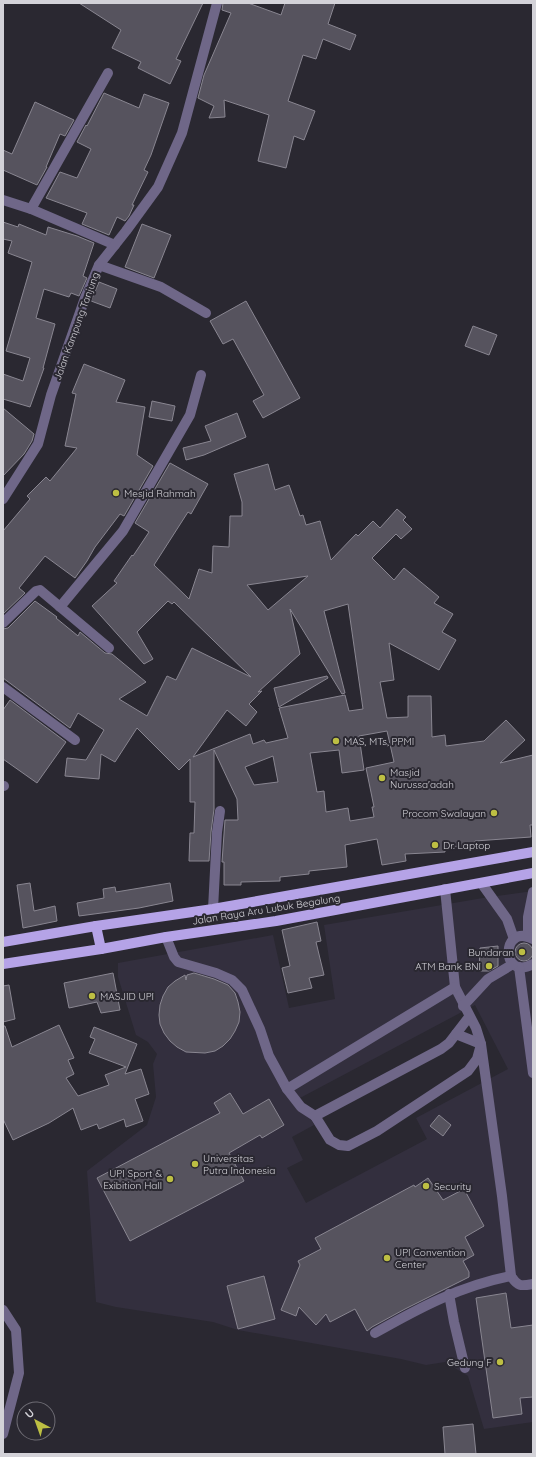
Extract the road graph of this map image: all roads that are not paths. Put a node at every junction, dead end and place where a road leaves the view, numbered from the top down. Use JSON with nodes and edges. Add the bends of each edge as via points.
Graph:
{"nodes":[{"id":1,"x":217,"y":3,"type":"edge"},
{"id":2,"x":108,"y":73,"type":"dead end"},
{"id":3,"x":3,"y":200,"type":"edge"},
{"id":4,"x":31,"y":210,"type":"junction"},
{"id":5,"x":115,"y":245,"type":"junction"},
{"id":6,"x":99,"y":265,"type":"junction"},
{"id":7,"x":206,"y":313,"type":"dead end"},
{"id":8,"x":201,"y":375,"type":"dead end"},
{"id":9,"x":3,"y":499,"type":"edge"},
{"id":10,"x":60,"y":607,"type":"junction"},
{"id":11,"x":3,"y":623,"type":"edge"},
{"id":12,"x":109,"y":648,"type":"dead end"},
{"id":13,"x":3,"y":687,"type":"edge"},
{"id":14,"x":75,"y":740,"type":"dead end"},
{"id":15,"x":220,"y":811,"type":"dead end"},
{"id":16,"x":533,"y":852,"type":"edge"},
{"id":17,"x":533,"y":873,"type":"edge"},
{"id":18,"x":482,"y":884,"type":"junction"},
{"id":19,"x":445,"y":889,"type":"junction"},
{"id":20,"x":533,"y":892,"type":"edge"},
{"id":21,"x":212,"y":909,"type":"junction"},
{"id":22,"x":96,"y":926,"type":"junction"},
{"id":23,"x":166,"y":937,"type":"junction"},
{"id":24,"x":530,"y":938,"type":"edge"},
{"id":25,"x":514,"y":939,"type":"junction"},
{"id":26,"x":3,"y":942,"type":"edge"},
{"id":27,"x":102,"y":949,"type":"junction"},
{"id":28,"x":3,"y":964,"type":"edge"},
{"id":29,"x":533,"y":965,"type":"edge"},
{"id":30,"x":516,"y":966,"type":"junction"},
{"id":31,"x":533,"y":968,"type":"edge"},
{"id":32,"x":455,"y":987,"type":"junction"},
{"id":33,"x":464,"y":1006,"type":"junction"},
{"id":34,"x":469,"y":1017,"type":"junction"},
{"id":35,"x":456,"y":1034,"type":"junction"},
{"id":36,"x":481,"y":1044,"type":"junction"},
{"id":37,"x":533,"y":1073,"type":"edge"},
{"id":38,"x":287,"y":1089,"type":"junction"},
{"id":39,"x":315,"y":1116,"type":"junction"},
{"id":40,"x":511,"y":1276,"type":"junction"},
{"id":41,"x":533,"y":1284,"type":"edge"},
{"id":42,"x":449,"y":1294,"type":"junction"},
{"id":43,"x":3,"y":1310,"type":"edge"},
{"id":44,"x":375,"y":1333,"type":"dead end"},
{"id":45,"x":465,"y":1368,"type":"dead end"},
{"id":46,"x":3,"y":1434,"type":"edge"}],
"edges":[{"from":1,"to":5,"type":"street","name":"Jalan Kampung Tanjung","via":[[182,133],[158,188]]},
{"from":2,"to":4,"type":"street"},
{"from":3,"to":4,"type":"street"},
{"from":4,"to":5,"type":"street"},
{"from":5,"to":6,"type":"street","name":"Jalan Kampung Tanjung"},
{"from":6,"to":7,"type":"street","via":[[161,288]]},
{"from":6,"to":9,"type":"street","name":"Jalan Kampung Tanjung","via":[[51,395],[38,444]]},
{"from":8,"to":10,"type":"street","via":[[190,415],[123,531]]},
{"from":10,"to":11,"type":"street","via":[[40,590],[36,591]]},
{"from":10,"to":12,"type":"street"},
{"from":13,"to":14,"type":"street"},
{"from":15,"to":21,"type":"street"},
{"from":16,"to":21,"type":"main road","name":"Jalan Raya Aru Lubuk Begalung"},
{"from":17,"to":18,"type":"main road","name":"Jalan Raya Aru Lubuk Begalung"},
{"from":18,"to":19,"type":"main road","name":"Jalan Raya Aru Lubuk Begalung"},
{"from":18,"to":25,"type":"street","via":[[507,919]]},
{"from":19,"to":23,"type":"main road","name":"Jalan Raya Aru Lubuk Begalung","via":[[276,921]]},
{"from":19,"to":32,"type":"street"},
{"from":20,"to":24,"type":"street","via":[[528,917]]},
{"from":21,"to":22,"type":"main road","name":"Jalan Raya Aru Lubuk Begalung"},
{"from":22,"to":26,"type":"main road","name":"Jalan Raya Aru Lubuk Begalung"},
{"from":22,"to":27,"type":"main road"},
{"from":23,"to":27,"type":"main road","name":"Jalan Raya Aru Lubuk Begalung"},
{"from":23,"to":38,"type":"street","via":[[178,962],[232,980],[242,990],[269,1056]]},
{"from":24,"to":25,"type":"street","via":[[521,936]]},
{"from":25,"to":30,"type":"street","via":[[510,944],[508,958]]},
{"from":27,"to":28,"type":"main road","name":"Jalan Raya Aru Lubuk Begalung"},
{"from":29,"to":30,"type":"street","via":[[526,968]]},
{"from":29,"to":31,"type":"street"},
{"from":30,"to":33,"type":"street","via":[[488,979]]},
{"from":30,"to":37,"type":"street"},
{"from":32,"to":33,"type":"street"},
{"from":32,"to":38,"type":"street"},
{"from":33,"to":34,"type":"street"},
{"from":34,"to":35,"type":"street"},
{"from":34,"to":36,"type":"street"},
{"from":35,"to":36,"type":"street"},
{"from":35,"to":39,"type":"street","via":[[441,1049]]},
{"from":36,"to":39,"type":"street","via":[[477,1059],[468,1071],[377,1131],[348,1146],[330,1140]]},
{"from":36,"to":40,"type":"street"},
{"from":38,"to":39,"type":"street","via":[[301,1108]]},
{"from":40,"to":41,"type":"street","via":[[519,1285]]},
{"from":40,"to":42,"type":"street","via":[[489,1280]]},
{"from":42,"to":44,"type":"street"},
{"from":42,"to":45,"type":"street"},
{"from":43,"to":46,"type":"street","via":[[16,1330],[19,1373]]}]}
